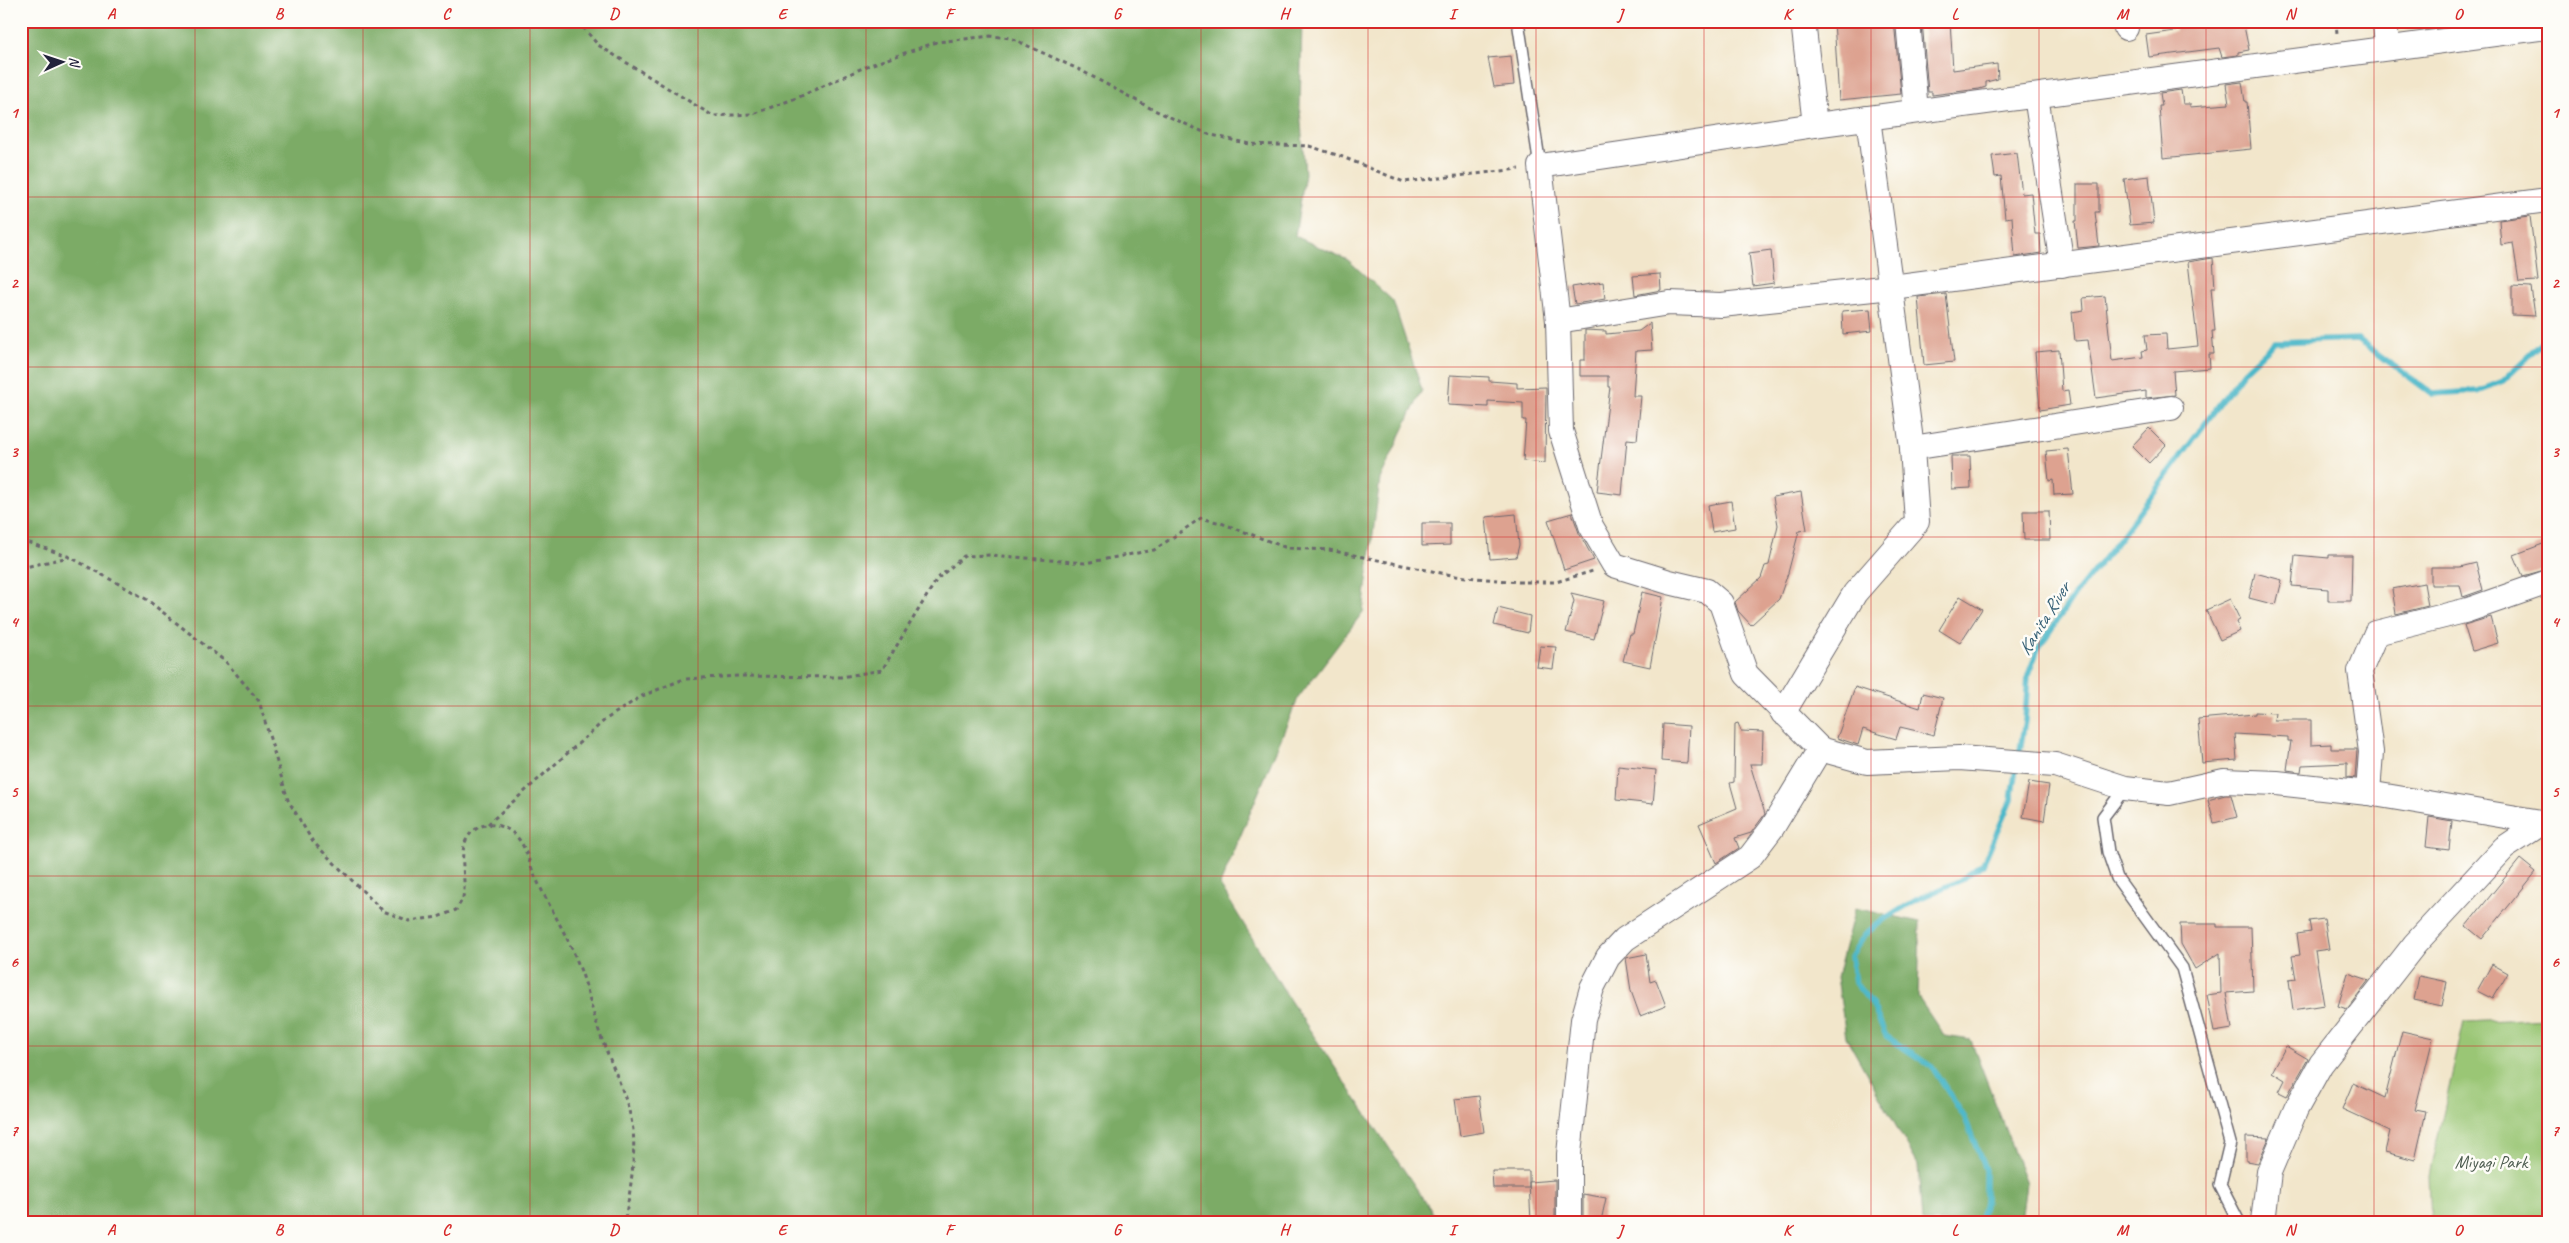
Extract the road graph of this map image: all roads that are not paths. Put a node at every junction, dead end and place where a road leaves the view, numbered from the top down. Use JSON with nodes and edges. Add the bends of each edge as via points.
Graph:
{"nodes":[{"id":1,"x":1518,"y":21,"type":"edge"},
{"id":2,"x":1803,"y":21,"type":"edge"},
{"id":3,"x":1908,"y":21,"type":"edge"},
{"id":4,"x":2385,"y":21,"type":"edge"},
{"id":5,"x":2548,"y":27,"type":"edge"},
{"id":6,"x":2492,"y":28,"type":"edge"},
{"id":7,"x":2387,"y":48,"type":"junction"},
{"id":8,"x":2036,"y":96,"type":"junction"},
{"id":9,"x":1916,"y":112,"type":"junction"},
{"id":10,"x":1868,"y":118,"type":"junction"},
{"id":11,"x":1815,"y":125,"type":"junction"},
{"id":12,"x":1540,"y":166,"type":"junction"},
{"id":13,"x":2548,"y":200,"type":"edge"},
{"id":14,"x":2062,"y":265,"type":"junction"},
{"id":15,"x":1892,"y":287,"type":"junction"},
{"id":16,"x":1558,"y":321,"type":"junction"},
{"id":17,"x":2171,"y":408,"type":"dead end"},
{"id":18,"x":1912,"y":448,"type":"junction"},
{"id":19,"x":2548,"y":582,"type":"edge"},
{"id":20,"x":1784,"y":713,"type":"junction"},
{"id":21,"x":1820,"y":750,"type":"junction"},
{"id":22,"x":2126,"y":788,"type":"junction"},
{"id":23,"x":2368,"y":794,"type":"junction"},
{"id":24,"x":2544,"y":821,"type":"edge"},
{"id":25,"x":1569,"y":1222,"type":"edge"},
{"id":26,"x":2239,"y":1222,"type":"edge"},
{"id":27,"x":2263,"y":1222,"type":"edge"}],
"edges":[{"from":1,"to":12,"type":"lane"},
{"from":2,"to":11,"type":"street"},
{"from":3,"to":9,"type":"street"},
{"from":4,"to":7,"type":"street"},
{"from":5,"to":6,"type":"street"},
{"from":6,"to":7,"type":"street"},
{"from":7,"to":8,"type":"street"},
{"from":8,"to":9,"type":"street"},
{"from":8,"to":14,"type":"street"},
{"from":9,"to":10,"type":"street"},
{"from":10,"to":11,"type":"street"},
{"from":10,"to":15,"type":"street"},
{"from":11,"to":12,"type":"street"},
{"from":12,"to":16,"type":"street"},
{"from":13,"to":14,"type":"street"},
{"from":14,"to":15,"type":"street"},
{"from":15,"to":16,"type":"street","via":[[1721,305],[1669,303]]},
{"from":15,"to":18,"type":"street"},
{"from":16,"to":20,"type":"street","via":[[1561,431],[1591,526],[1614,564],[1669,582],[1708,590],[1721,603],[1746,674]]},
{"from":17,"to":18,"type":"street"},
{"from":18,"to":20,"type":"street","via":[[1917,522],[1855,594]]},
{"from":19,"to":23,"type":"street","via":[[2468,610],[2376,633],[2360,671],[2371,752]]},
{"from":20,"to":21,"type":"street"},
{"from":21,"to":22,"type":"street","via":[[1866,762],[1959,758],[2055,765]]},
{"from":21,"to":25,"type":"street","via":[[1772,828],[1750,857],[1625,939],[1608,957],[1592,988],[1583,1020],[1569,1154]]},
{"from":22,"to":23,"type":"street","via":[[2169,793],[2224,781],[2277,783]]},
{"from":22,"to":26,"type":"lane","via":[[2103,818],[2108,852],[2117,878],[2182,968],[2230,1143],[2220,1185]]},
{"from":23,"to":24,"type":"street"},
{"from":24,"to":27,"type":"street","via":[[2504,848],[2415,944],[2321,1064],[2296,1108],[2270,1172]]}]}
